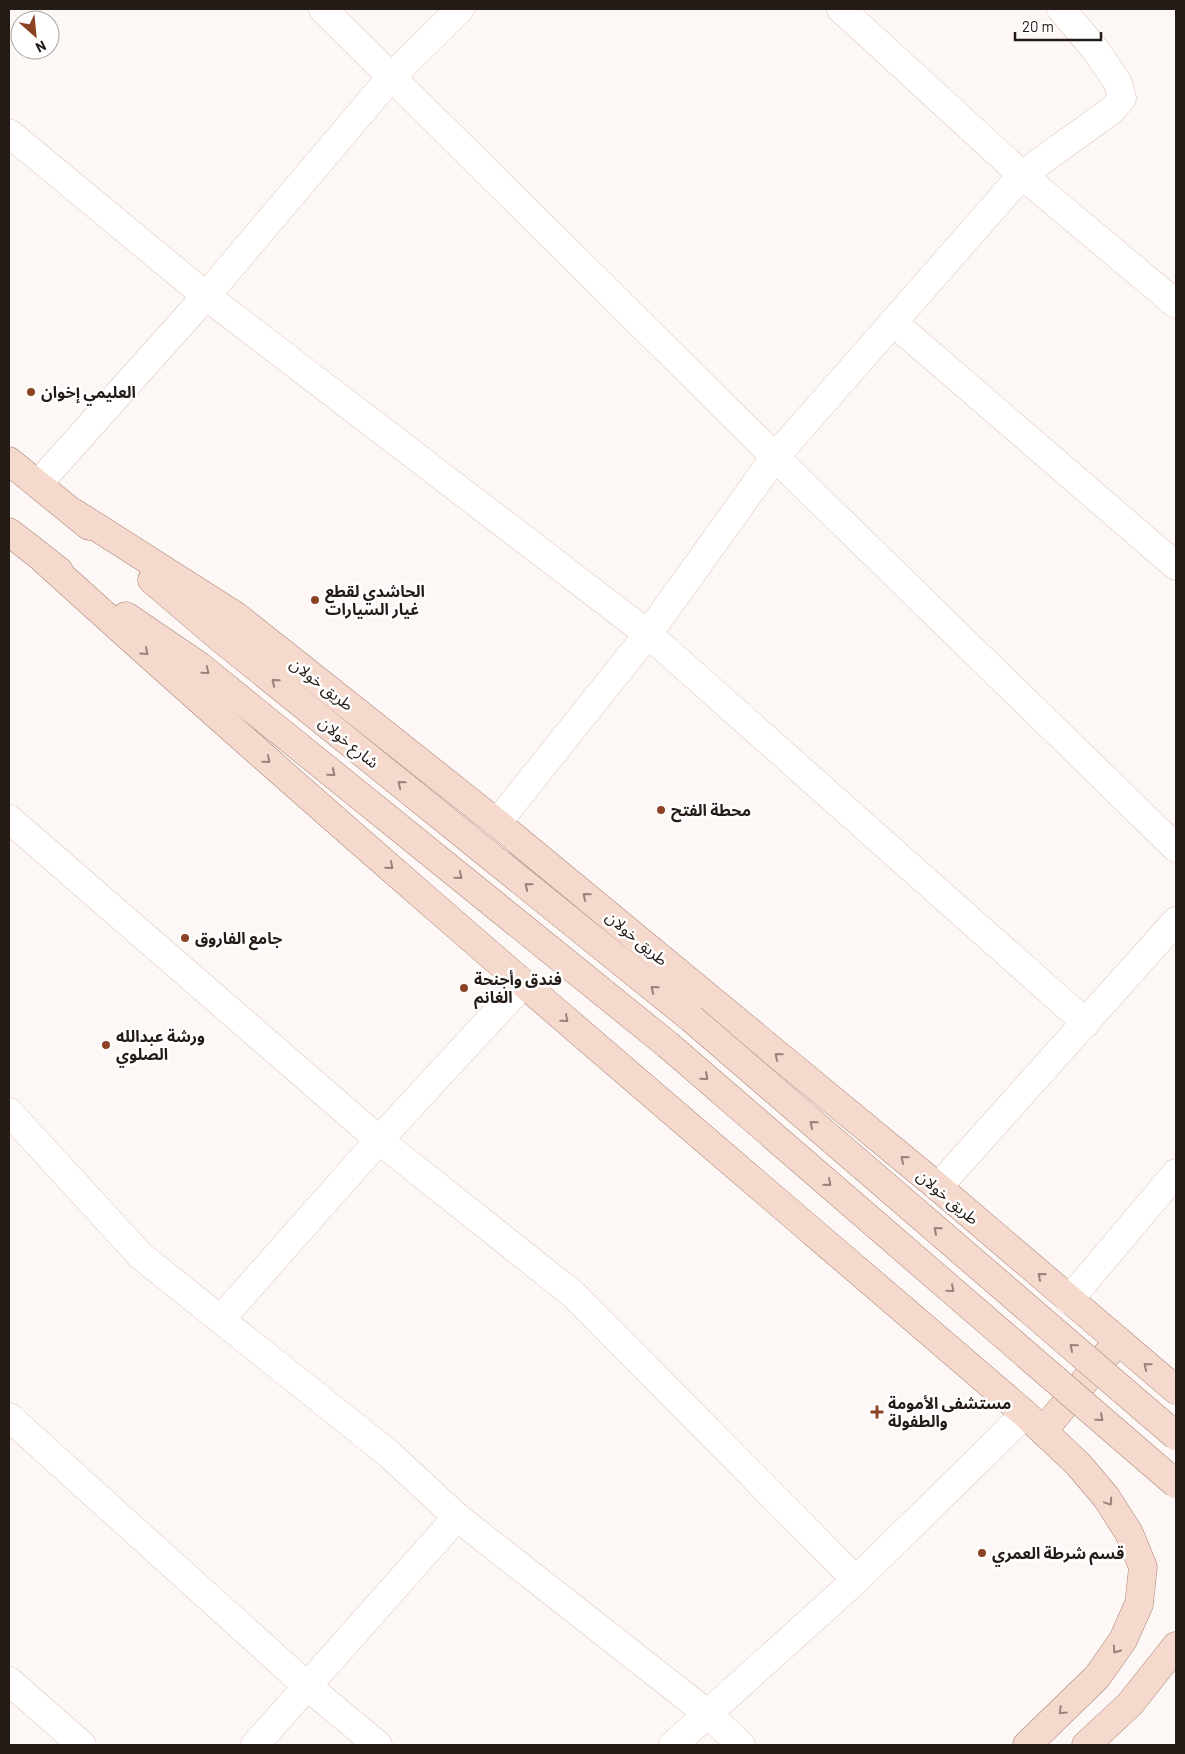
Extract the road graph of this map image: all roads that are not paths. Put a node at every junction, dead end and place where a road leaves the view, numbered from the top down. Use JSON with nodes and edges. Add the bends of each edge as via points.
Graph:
{"nodes":[{"id":1,"x":323,"y":9,"type":"edge"},
{"id":2,"x":460,"y":9,"type":"edge"},
{"id":3,"x":842,"y":9,"type":"edge"},
{"id":4,"x":1060,"y":9,"type":"edge"},
{"id":5,"x":391,"y":77,"type":"junction"},
{"id":6,"x":9,"y":133,"type":"edge"},
{"id":7,"x":1022,"y":175,"type":"junction"},
{"id":8,"x":206,"y":296,"type":"junction"},
{"id":9,"x":1176,"y":304,"type":"edge"},
{"id":10,"x":894,"y":322,"type":"junction"},
{"id":11,"x":775,"y":457,"type":"junction"},
{"id":12,"x":9,"y":461,"type":"edge"},
{"id":13,"x":38,"y":484,"type":"junction"},
{"id":14,"x":76,"y":514,"type":"junction"},
{"id":15,"x":9,"y":532,"type":"edge"},
{"id":16,"x":44,"y":560,"type":"junction"},
{"id":17,"x":1176,"y":566,"type":"edge"},
{"id":18,"x":648,"y":634,"type":"junction"},
{"id":19,"x":9,"y":819,"type":"edge"},
{"id":20,"x":497,"y":823,"type":"junction"},
{"id":21,"x":1176,"y":848,"type":"edge"},
{"id":22,"x":1176,"y":921,"type":"edge"},
{"id":23,"x":524,"y":983,"type":"junction"},
{"id":24,"x":692,"y":1019,"type":"joint"},
{"id":25,"x":1086,"y":1023,"type":"junction"},
{"id":26,"x":9,"y":1112,"type":"edge"},
{"id":27,"x":378,"y":1140,"type":"junction"},
{"id":28,"x":1176,"y":1173,"type":"edge"},
{"id":29,"x":938,"y":1188,"type":"junction"},
{"id":30,"x":1069,"y":1300,"type":"junction"},
{"id":31,"x":220,"y":1319,"type":"junction"},
{"id":32,"x":1118,"y":1341,"type":"junction"},
{"id":33,"x":1176,"y":1390,"type":"edge"},
{"id":34,"x":9,"y":1417,"type":"edge"},
{"id":35,"x":1034,"y":1422,"type":"junction"},
{"id":36,"x":1176,"y":1436,"type":"edge"},
{"id":37,"x":1176,"y":1484,"type":"edge"},
{"id":38,"x":457,"y":1516,"type":"junction"},
{"id":39,"x":856,"y":1580,"type":"junction"},
{"id":40,"x":1176,"y":1646,"type":"edge"},
{"id":41,"x":1176,"y":1677,"type":"edge"},
{"id":42,"x":9,"y":1681,"type":"edge"},
{"id":43,"x":307,"y":1686,"type":"junction"},
{"id":44,"x":1130,"y":1704,"type":"junction"},
{"id":45,"x":708,"y":1714,"type":"junction"},
{"id":46,"x":82,"y":1745,"type":"edge"},
{"id":47,"x":255,"y":1745,"type":"edge"},
{"id":48,"x":378,"y":1745,"type":"edge"},
{"id":49,"x":673,"y":1745,"type":"edge"},
{"id":50,"x":741,"y":1745,"type":"edge"},
{"id":51,"x":1026,"y":1745,"type":"edge"},
{"id":52,"x":1086,"y":1745,"type":"edge"}],
"edges":[{"from":1,"to":5,"type":"street"},
{"from":2,"to":5,"type":"street"},
{"from":3,"to":7,"type":"street"},
{"from":4,"to":7,"type":"street","via":[[1095,49],[1118,83],[1122,98],[1112,110]]},
{"from":5,"to":8,"type":"street"},
{"from":5,"to":11,"type":"street"},
{"from":6,"to":8,"type":"street"},
{"from":7,"to":9,"type":"street"},
{"from":7,"to":10,"type":"street"},
{"from":8,"to":13,"type":"street"},
{"from":8,"to":18,"type":"street"},
{"from":10,"to":11,"type":"street"},
{"from":10,"to":17,"type":"street"},
{"from":11,"to":18,"type":"street"},
{"from":11,"to":21,"type":"street"},
{"from":12,"to":13,"type":"main road","name":"شارع خولان"},
{"from":13,"to":14,"type":"main road","name":"شارع خولان"},
{"from":14,"to":20,"type":"main road","name":"طريق خولان","via":[[236,616]]},
{"from":24,"to":14,"type":"main road","name":"شارع خولان","one_way":true,"via":[[219,637]]},
{"from":15,"to":16,"type":"main road"},
{"from":16,"to":23,"type":"main road","one_way":true,"via":[[189,692]]},
{"from":16,"to":37,"type":"main road","one_way":true,"bridge":true,"via":[[198,665],[668,1045]]},
{"from":18,"to":20,"type":"street"},
{"from":18,"to":25,"type":"street"},
{"from":19,"to":27,"type":"street"},
{"from":29,"to":20,"type":"main road","name":"طريق خولان","one_way":true},
{"from":22,"to":25,"type":"street"},
{"from":23,"to":27,"type":"street"},
{"from":23,"to":35,"type":"main road","one_way":true},
{"from":36,"to":24,"type":"main road","name":"طريق خولان","one_way":true,"bridge":true},
{"from":25,"to":29,"type":"street"},
{"from":26,"to":31,"type":"street","via":[[141,1256]]},
{"from":27,"to":31,"type":"street"},
{"from":27,"to":39,"type":"street","via":[[574,1295]]},
{"from":28,"to":30,"type":"street"},
{"from":30,"to":29,"type":"main road","name":"طريق خولان","one_way":true},
{"from":30,"to":32,"type":"main road","name":"طريق خولان"},
{"from":31,"to":38,"type":"street","via":[[389,1454]]},
{"from":33,"to":32,"type":"main road","name":"طريق خولان","one_way":true},
{"from":32,"to":35,"type":"main road"},
{"from":34,"to":43,"type":"street"},
{"from":35,"to":39,"type":"street"},
{"from":35,"to":51,"type":"main road","one_way":true,"via":[[1078,1464],[1106,1497],[1129,1532],[1143,1567],[1139,1604],[1122,1640],[1096,1677]]},
{"from":38,"to":43,"type":"street"},
{"from":38,"to":45,"type":"street"},
{"from":39,"to":45,"type":"street"},
{"from":40,"to":44,"type":"main road"},
{"from":41,"to":44,"type":"main road"},
{"from":42,"to":46,"type":"street"},
{"from":43,"to":47,"type":"street"},
{"from":43,"to":48,"type":"street"},
{"from":44,"to":52,"type":"main road"},
{"from":45,"to":49,"type":"street"},
{"from":45,"to":50,"type":"street"}]}
